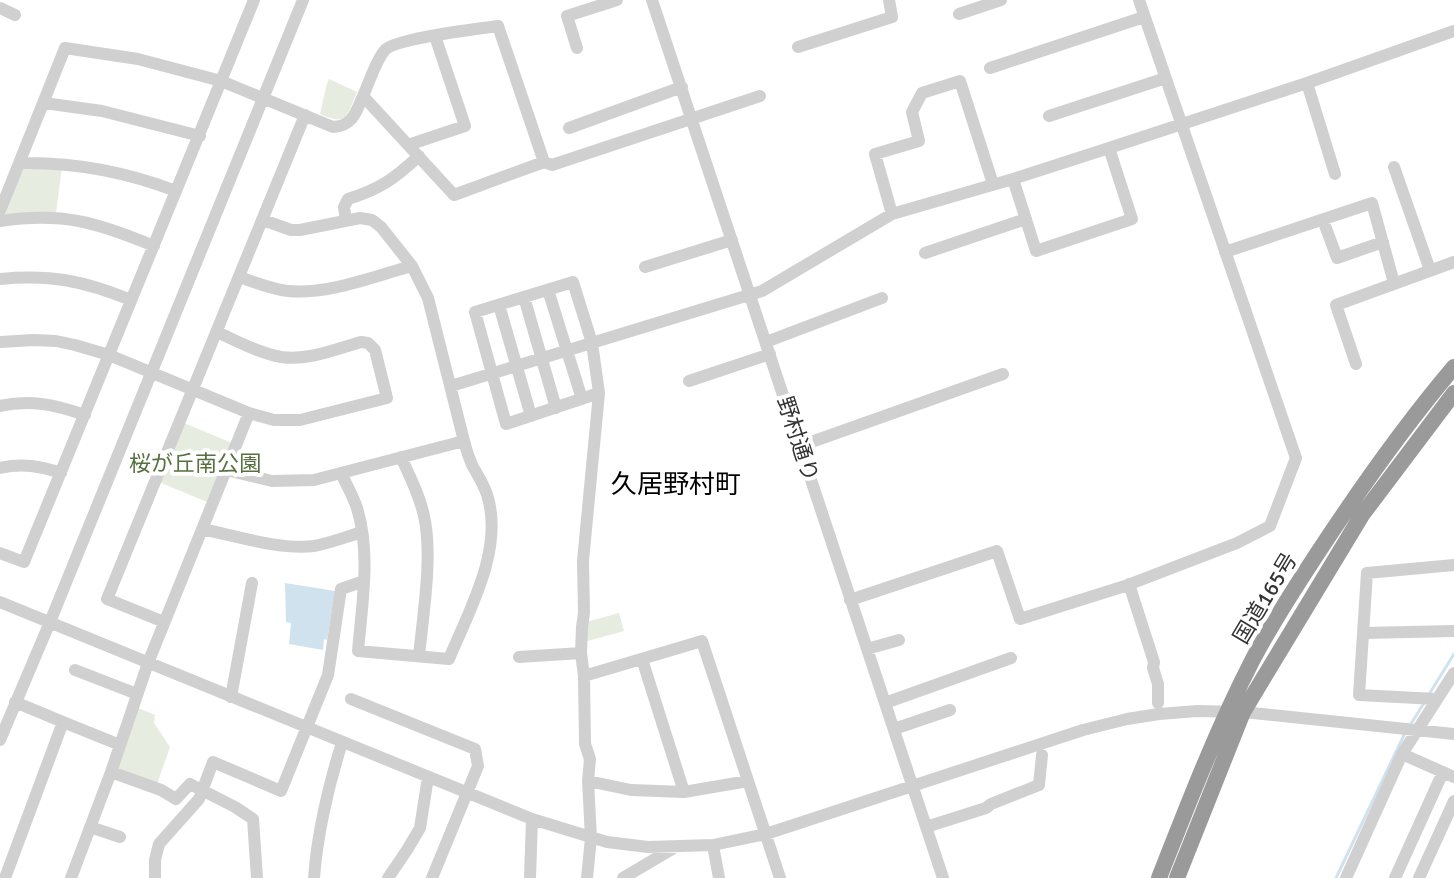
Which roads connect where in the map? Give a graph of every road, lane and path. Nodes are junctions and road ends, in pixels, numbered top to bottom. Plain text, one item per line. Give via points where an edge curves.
1 (254, 0) edge
2 (303, 0) edge
3 (617, 0) edge
4 (652, 0) edge
5 (889, 0) edge
6 (1001, 0) edge
7 (1139, 0) edge
8 (0, 8) edge
9 (959, 14) dead end
10 (15, 15) dead end
11 (1144, 17) junction
12 (1454, 31) edge
13 (435, 36) junction
14 (798, 47) dead end
15 (577, 48) dead end
16 (990, 68) dead end
17 (1166, 78) junction
18 (221, 81) junction
19 (1307, 83) junction
20 (682, 87) junction
21 (363, 96) junction
22 (760, 96) dead end
23 (264, 98) junction
24 (44, 103) junction
25 (305, 115) junction
26 (1049, 116) dead end
27 (692, 117) junction
28 (1181, 124) junction
29 (569, 128) dead end
30 (200, 136) junction
31 (408, 145) junction
32 (1109, 148) junction
33 (419, 156) junction
34 (544, 162) junction
35 (20, 163) junction
36 (1394, 167) dead end
37 (1335, 174) dead end
38 (1013, 179) junction
39 (993, 184) junction
40 (176, 191) junction
41 (0, 211) edge
42 (892, 214) junction
43 (1026, 219) junction
44 (263, 220) junction
45 (346, 220) junction
46 (1323, 220) junction
47 (0, 221) edge
48 (732, 240) junction
49 (1383, 242) junction
50 (154, 246) junction
51 (1225, 252) junction
52 (925, 253) dead end
53 (1454, 262) edge
54 (412, 266) junction
55 (645, 267) dead end
56 (1430, 270) junction
57 (240, 277) junction
58 (0, 279) edge
59 (1394, 283) junction
60 (548, 290) junction
61 (751, 294) junction
62 (524, 297) junction
63 (882, 298) dead end
64 (131, 300) junction
65 (499, 305) junction
66 (217, 332) junction
67 (598, 341) junction
68 (0, 342) edge
69 (768, 348) junction
70 (567, 350) junction
71 (109, 355) junction
72 (542, 358) junction
73 (1356, 364) dead end
74 (517, 365) junction
75 (1454, 367) edge
76 (151, 373) junction
77 (492, 373) junction
78 (1003, 374) dead end
79 (689, 381) dead end
80 (451, 386) junction
81 (192, 390) junction
82 (599, 393) junction
83 (1454, 393) edge
84 (582, 399) junction
85 (0, 406) edge
86 (556, 408) junction
87 (249, 413) junction
88 (85, 415) junction
89 (531, 416) junction
90 (464, 441) junction
91 (800, 446) junction
92 (401, 457) junction
93 (0, 468) edge
94 (226, 470) junction
95 (61, 473) junction
96 (341, 473) junction
97 (202, 529) junction
98 (362, 532) junction
99 (0, 553) edge
100 (1454, 565) edge
101 (364, 581) junction
102 (252, 583) dead end
103 (1129, 584) junction
104 (850, 600) junction
105 (0, 602) edge
106 (50, 622) junction
107 (164, 622) junction
108 (1454, 631) edge
109 (1363, 633) junction
110 (899, 640) dead end
111 (867, 649) junction
112 (581, 653) junction
113 (419, 656) junction
114 (519, 657) dead end
115 (1011, 658) dead end
116 (642, 659) junction
117 (148, 663) junction
118 (75, 670) dead end
119 (1454, 673) edge
120 (584, 676) junction
121 (137, 694) junction
122 (1438, 695) edge
123 (231, 697) junction
124 (351, 699) dead end
125 (15, 702) junction
126 (885, 703) junction
127 (1158, 703) dead end
128 (950, 710) dead end
129 (1235, 712) junction
130 (63, 722) junction
131 (306, 727) junction
132 (894, 729) junction
133 (1410, 729) junction
134 (1454, 734) edge
135 (0, 740) edge
136 (342, 743) junction
137 (120, 745) junction
138 (1402, 754) junction
139 (1042, 755) dead end
140 (111, 772) junction
141 (1448, 774) edge
142 (428, 777) junction
143 (588, 781) junction
144 (748, 781) junction
145 (912, 786) junction
146 (197, 787) junction
147 (684, 792) junction
148 (467, 793) junction
149 (1454, 801) edge
150 (532, 819) junction
151 (90, 827) junction
152 (926, 827) junction
153 (766, 834) junction
154 (120, 837) dead end
155 (591, 838) junction
156 (713, 845) junction
157 (675, 847) junction
158 (5, 878) edge
159 (71, 878) edge
160 (155, 878) edge
161 (257, 878) edge
162 (314, 878) edge
163 (388, 878) edge
164 (432, 878) edge
165 (530, 878) edge
166 (587, 878) edge
167 (623, 878) edge
168 (719, 878) edge
169 (780, 878) edge
170 (943, 878) edge
171 (1159, 878) edge
172 (1177, 878) edge
173 (1346, 878) edge
174 (1395, 878) edge
175 (1419, 878) edge

1 - 18 street
2 - 23 street
3 - 15 street via 567,16
4 - 20 street, 野村通り
5 - 14 street via 892,17
6 - 9 street
7 - 11 street
8 - 10 street
11 - 16 street
11 - 17 street
12 - 19 street
13 - 21 street via 385,50
13 - 31 street via 465,126
13 - 34 street via 498,26
17 - 26 street
17 - 28 street
18 - 23 street
18 - 24 street via 138,59 65,48
18 - 30 street
19 - 28 street
19 - 37 street
20 - 27 street, 野村通り
20 - 29 street
21 - 25 street via 343,126
21 - 31 street
22 - 27 street
23 - 25 street
23 - 76 street
24 - 30 street via 102,111
24 - 35 street
25 - 44 street
27 - 34 street via 552,165
27 - 48 street, 野村通り
28 - 32 street
28 - 51 street
30 - 40 street
31 - 33 street
32 - 38 street
32 - 43 street via 1132,219 1036,251
33 - 34 street via 454,195
33 - 45 street via 373,192 348,199
35 - 40 street via 104,169
35 - 41 street
36 - 56 street
38 - 39 street
38 - 43 street
39 - 42 street
39 - 42 street via 960,81 922,93 912,112 919,141 875,154
40 - 50 street
42 - 61 street
43 - 52 street
44 - 45 street via 300,230
44 - 57 street
45 - 54 street via 377,223
46 - 49 street via 1337,258
46 - 49 street via 1372,203
46 - 51 street
47 - 50 street via 79,221
48 - 55 street
48 - 61 street, 野村通り
49 - 59 street
50 - 64 street
51 - 103 street via 1296,458 1270,526
53 - 56 street
54 - 57 street via 324,290 293,291
54 - 80 street via 428,298
56 - 59 street
57 - 66 street
58 - 64 street via 66,279
59 - 73 street via 1336,305
60 - 62 street
60 - 67 street via 573,282
60 - 70 street
61 - 67 street
61 - 69 street, 野村通り
62 - 65 street
62 - 72 street
63 - 69 street
64 - 71 street
65 - 74 street
65 - 77 street via 475,312
66 - 81 street
66 - 87 street via 280,356 361,342 375,350 387,398 291,421
67 - 70 street
67 - 82 street
68 - 71 street via 56,341
69 - 79 street
69 - 91 street, 野村通り
70 - 72 street
70 - 84 street
71 - 76 street
71 - 88 street
72 - 74 street
72 - 86 street
74 - 77 street
74 - 89 street
75 - 129 highway, 国道165号 via 1363,484 1278,615 1253,659
76 - 81 street
76 - 106 street
77 - 80 street
77 - 89 street via 506,424
78 - 91 street
80 - 90 street
81 - 87 street
81 - 107 street via 107,599
82 - 84 street
82 - 112 street via 583,561
83 - 129 highway, 国道165号 via 1362,515
84 - 86 street
85 - 88 street via 42,403
86 - 89 street
87 - 94 street
88 - 95 street
90 - 92 street
90 - 113 street via 490,505 490,547 449,659
91 - 104 street, 野村通り
92 - 96 street
92 - 113 street via 419,496 428,544
93 - 95 street via 33,465
94 - 96 street via 272,481
94 - 97 street
95 - 99 street via 24,562
96 - 98 street
97 - 98 street via 301,546
97 - 107 street
98 - 101 street
100 - 109 street via 1367,573
101 - 113 street via 358,651
101 - 131 street via 341,589 328,675
102 - 123 street
103 - 104 street via 1020,619 997,551
103 - 127 street via 1154,662
104 - 111 street, 野村通り
105 - 106 street
106 - 117 street
106 - 125 street
107 - 117 street
108 - 109 street
109 - 122 street via 1359,695
110 - 111 street
111 - 126 street, 野村通り
112 - 114 street
112 - 120 street
115 - 126 street
116 - 120 street
116 - 144 street via 702,641
116 - 147 street
117 - 121 street
117 - 123 street
118 - 121 street
119 - 122 street
120 - 143 street
121 - 137 street
122 - 133 street
123 - 131 street
124 - 148 street via 475,749 478,766
125 - 130 street
125 - 135 street
126 - 132 street, 野村通り
128 - 132 street
129 - 133 street
129 - 145 street via 1159,714 1115,722
129 - 171 highway, 国道165号
129 - 172 highway, 国道165号
130 - 137 street
130 - 158 street
131 - 136 street
131 - 146 street via 281,791 213,762
132 - 145 street, 野村通り
133 - 134 street
133 - 138 street
136 - 142 street
136 - 162 street
137 - 140 street
138 - 141 street
138 - 173 street
139 - 152 street via 1039,785
140 - 146 street via 176,799 190,784
140 - 151 street
141 - 174 street
142 - 148 street
142 - 163 street via 420,828
143 - 147 street via 631,790
143 - 155 street
144 - 147 street
144 - 153 street
145 - 152 street, 野村通り
145 - 153 street
146 - 160 street via 195,805 159,844
146 - 161 street via 253,819
148 - 150 street
148 - 164 street
149 - 175 street
150 - 155 street
150 - 165 street
151 - 154 street
151 - 159 street
152 - 170 street, 野村通り
153 - 156 street
153 - 169 street
155 - 157 street
155 - 166 street
156 - 157 street
156 - 168 street
157 - 167 street

